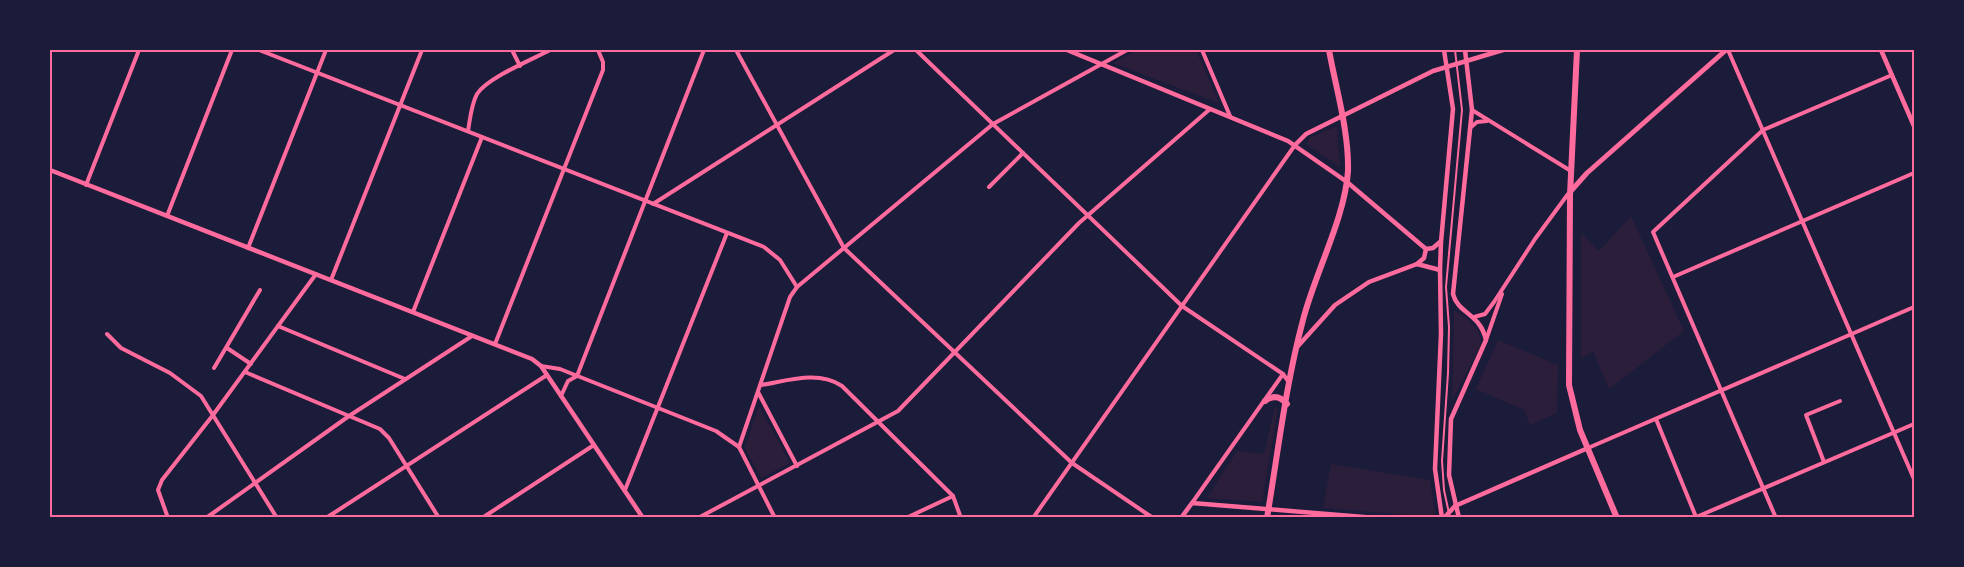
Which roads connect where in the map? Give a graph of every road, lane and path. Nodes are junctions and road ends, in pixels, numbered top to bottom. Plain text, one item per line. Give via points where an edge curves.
1 (139, 50) edge
2 (232, 50) edge
3 (259, 50) edge
4 (326, 50) edge
5 (422, 50) edge
6 (512, 50) edge
7 (550, 50) edge
8 (598, 50) edge
9 (704, 50) edge
10 (737, 50) edge
11 (894, 50) edge
12 (916, 50) edge
13 (1066, 50) edge
14 (1126, 50) edge
15 (1202, 50) edge
16 (1329, 50) edge
17 (1444, 50) edge
18 (1455, 50) edge
19 (1465, 50) edge
20 (1503, 50) edge
21 (1577, 50) edge
22 (1727, 50) edge
23 (1881, 50) edge
24 (1467, 60) junction
25 (1457, 63) junction
26 (1102, 64) junction
27 (520, 66) junction
28 (1448, 66) junction
29 (317, 72) junction
30 (1893, 75) junction
31 (400, 105) junction
32 (1211, 108) junction
33 (1472, 110) junction
34 (1230, 116) junction
35 (1342, 118) junction
36 (1488, 121) junction
37 (993, 124) junction
38 (777, 125) junction
39 (1914, 126) edge
40 (1470, 128) junction
41 (1763, 130) junction
42 (468, 132) junction
43 (482, 137) junction
44 (1295, 145) junction
45 (1023, 153) junction
46 (564, 169) junction
47 (50, 170) edge
48 (1572, 171) junction
49 (1914, 173) edge
50 (1347, 182) junction
51 (86, 184) junction
52 (989, 187) dead end
53 (1570, 191) junction
54 (645, 201) junction
55 (653, 204) junction
56 (1087, 215) junction
57 (167, 216) junction
58 (1803, 221) junction
59 (727, 233) junction
60 (1441, 242) junction
61 (248, 248) junction
62 (844, 248) junction
63 (1426, 249) junction
64 (1417, 264) junction
65 (1440, 270) junction
66 (316, 274) junction
67 (1672, 277) junction
68 (331, 280) junction
69 (797, 287) junction
70 (1504, 287) junction
71 (260, 290) dead end
72 (1182, 306) junction
73 (1914, 307) edge
74 (413, 312) junction
75 (1474, 317) junction
76 (278, 326) junction
77 (106, 334) dead end
78 (1852, 334) junction
79 (472, 336) junction
80 (1486, 340) junction
81 (495, 344) junction
82 (227, 348) junction
83 (1296, 348) junction
84 (955, 354) junction
85 (251, 364) junction
86 (541, 366) junction
87 (214, 368) dead end
88 (245, 372) junction
89 (1283, 374) junction
90 (547, 375) junction
91 (577, 376) junction
92 (406, 379) junction
93 (760, 385) junction
94 (1290, 385) junction
95 (758, 391) junction
96 (1721, 391) junction
97 (561, 396) junction
98 (1265, 401) junction
99 (1840, 401) dead end
100 (1287, 404) junction
101 (658, 408) junction
102 (213, 416) junction
103 (349, 416) junction
104 (1656, 419) junction
105 (879, 423) junction
106 (1914, 424) edge
107 (1894, 432) junction
108 (594, 445) junction
109 (739, 447) junction
110 (1588, 448) junction
111 (1824, 462) junction
112 (1072, 463) junction
113 (406, 465) junction
114 (797, 466) junction
115 (1914, 479) edge
116 (256, 483) junction
117 (759, 486) junction
118 (1763, 488) junction
119 (625, 490) junction
120 (953, 496) junction
121 (1192, 503) junction
122 (1455, 506) junction
123 (1269, 509) junction
124 (1450, 515) edge
125 (1695, 517) edge
126 (168, 518) edge
127 (206, 518) edge
128 (277, 518) edge
129 (326, 518) edge
130 (440, 518) edge
131 (482, 518) edge
132 (643, 518) edge
133 (698, 518) edge
134 (775, 518) edge
135 (906, 518) edge
136 (961, 518) edge
137 (1033, 518) edge
138 (1153, 518) edge
139 (1181, 518) edge
140 (1267, 518) edge
141 (1376, 518) edge
142 (1443, 518) edge
143 (1459, 518) edge
144 (1617, 518) edge
145 (1776, 518) edge

1 - 51 street
2 - 57 street
3 - 29 street
4 - 29 street
5 - 31 street
6 - 27 street
7 - 27 street
8 - 46 street via 603,70
9 - 54 street
10 - 38 street
11 - 38 street
12 - 37 street
13 - 26 street
14 - 26 street
15 - 34 street
16 - 35 main road
17 - 28 street
18 - 25 lane
19 - 24 street
20 - 24 street
21 - 48 main road
22 - 41 street
22 - 53 main road
23 - 30 street
24 - 25 street
24 - 33 street
25 - 28 street
25 - 124 lane via 1462,110 1446,287 1448,374 1442,461
26 - 32 street
26 - 37 street
27 - 42 street via 481,89
28 - 35 street
28 - 60 street via 1453,109
29 - 31 street
29 - 61 street
30 - 39 street
30 - 41 street
31 - 42 street
31 - 68 street
32 - 34 street
32 - 56 street
33 - 36 street
33 - 40 street
34 - 44 street
35 - 44 street via 1302,137
35 - 50 main road
36 - 40 street via 1477,122
36 - 48 street
37 - 45 street
37 - 62 street
38 - 55 street
38 - 62 street
40 - 75 street via 1453,294 1457,304
41 - 58 street
41 - 67 street via 1653,232
42 - 43 street
43 - 46 street
43 - 74 street
44 - 50 street
44 - 72 street
45 - 52 street
45 - 56 street
46 - 54 street
46 - 81 street
47 - 51 street
48 - 53 main road
49 - 58 street
50 - 63 street
50 - 83 main road
51 - 57 street
53 - 70 street
53 - 110 main road via 1569,385
54 - 55 street
54 - 91 street
55 - 59 street
56 - 72 street
56 - 84 street
57 - 61 street
58 - 67 street
58 - 78 street
59 - 69 street via 776,255
59 - 101 street
60 - 63 street
60 - 65 street
61 - 66 street
62 - 69 street
62 - 84 street
63 - 64 street
64 - 65 street
64 - 83 street via 1369,282 1346,296
65 - 142 street via 1435,469
66 - 68 street
66 - 76 street
67 - 96 street
68 - 74 street
69 - 93 street via 790,297
70 - 75 street via 1485,314
70 - 80 street
71 - 82 street
72 - 89 street
72 - 112 street
73 - 78 street
74 - 79 street
75 - 80 street
76 - 85 street
76 - 92 street
77 - 102 street via 121,348 193,389
78 - 96 street
78 - 107 street
79 - 81 street
79 - 92 street
80 - 122 street via 1451,419 1449,475
81 - 86 street
82 - 85 street
82 - 87 street
83 - 94 main road
84 - 105 street via 904,406
84 - 112 street
85 - 88 street
86 - 90 street
86 - 91 street
88 - 102 street
88 - 103 street
89 - 94 street
89 - 98 street
90 - 97 street
90 - 113 street
91 - 97 street via 568,381
91 - 101 street
92 - 103 street
93 - 95 street
93 - 105 street via 809,377 827,379 842,386
94 - 100 main road
95 - 109 street
95 - 114 street
96 - 104 street
96 - 118 street
97 - 108 street
98 - 100 main road via 1279,397
98 - 121 street
99 - 111 street via 1806,415
100 - 123 main road
101 - 109 street via 716,432
101 - 119 street
102 - 116 street
102 - 126 street via 158,487
103 - 113 street via 380,429
103 - 116 street
104 - 110 street
104 - 125 street
105 - 114 street
105 - 120 street
106 - 107 street
107 - 111 street
107 - 115 street
108 - 119 street
108 - 131 street
109 - 117 street
110 - 122 street
110 - 144 main road
111 - 118 street
112 - 137 street
112 - 138 street
113 - 129 street
113 - 130 street
114 - 117 street
116 - 127 street
116 - 128 street
117 - 133 street
117 - 134 street
118 - 125 street
118 - 145 street
119 - 132 street
120 - 135 street
120 - 136 street
121 - 123 street
121 - 139 street
122 - 124 street
122 - 143 street
123 - 140 main road
123 - 141 street
124 - 142 street

